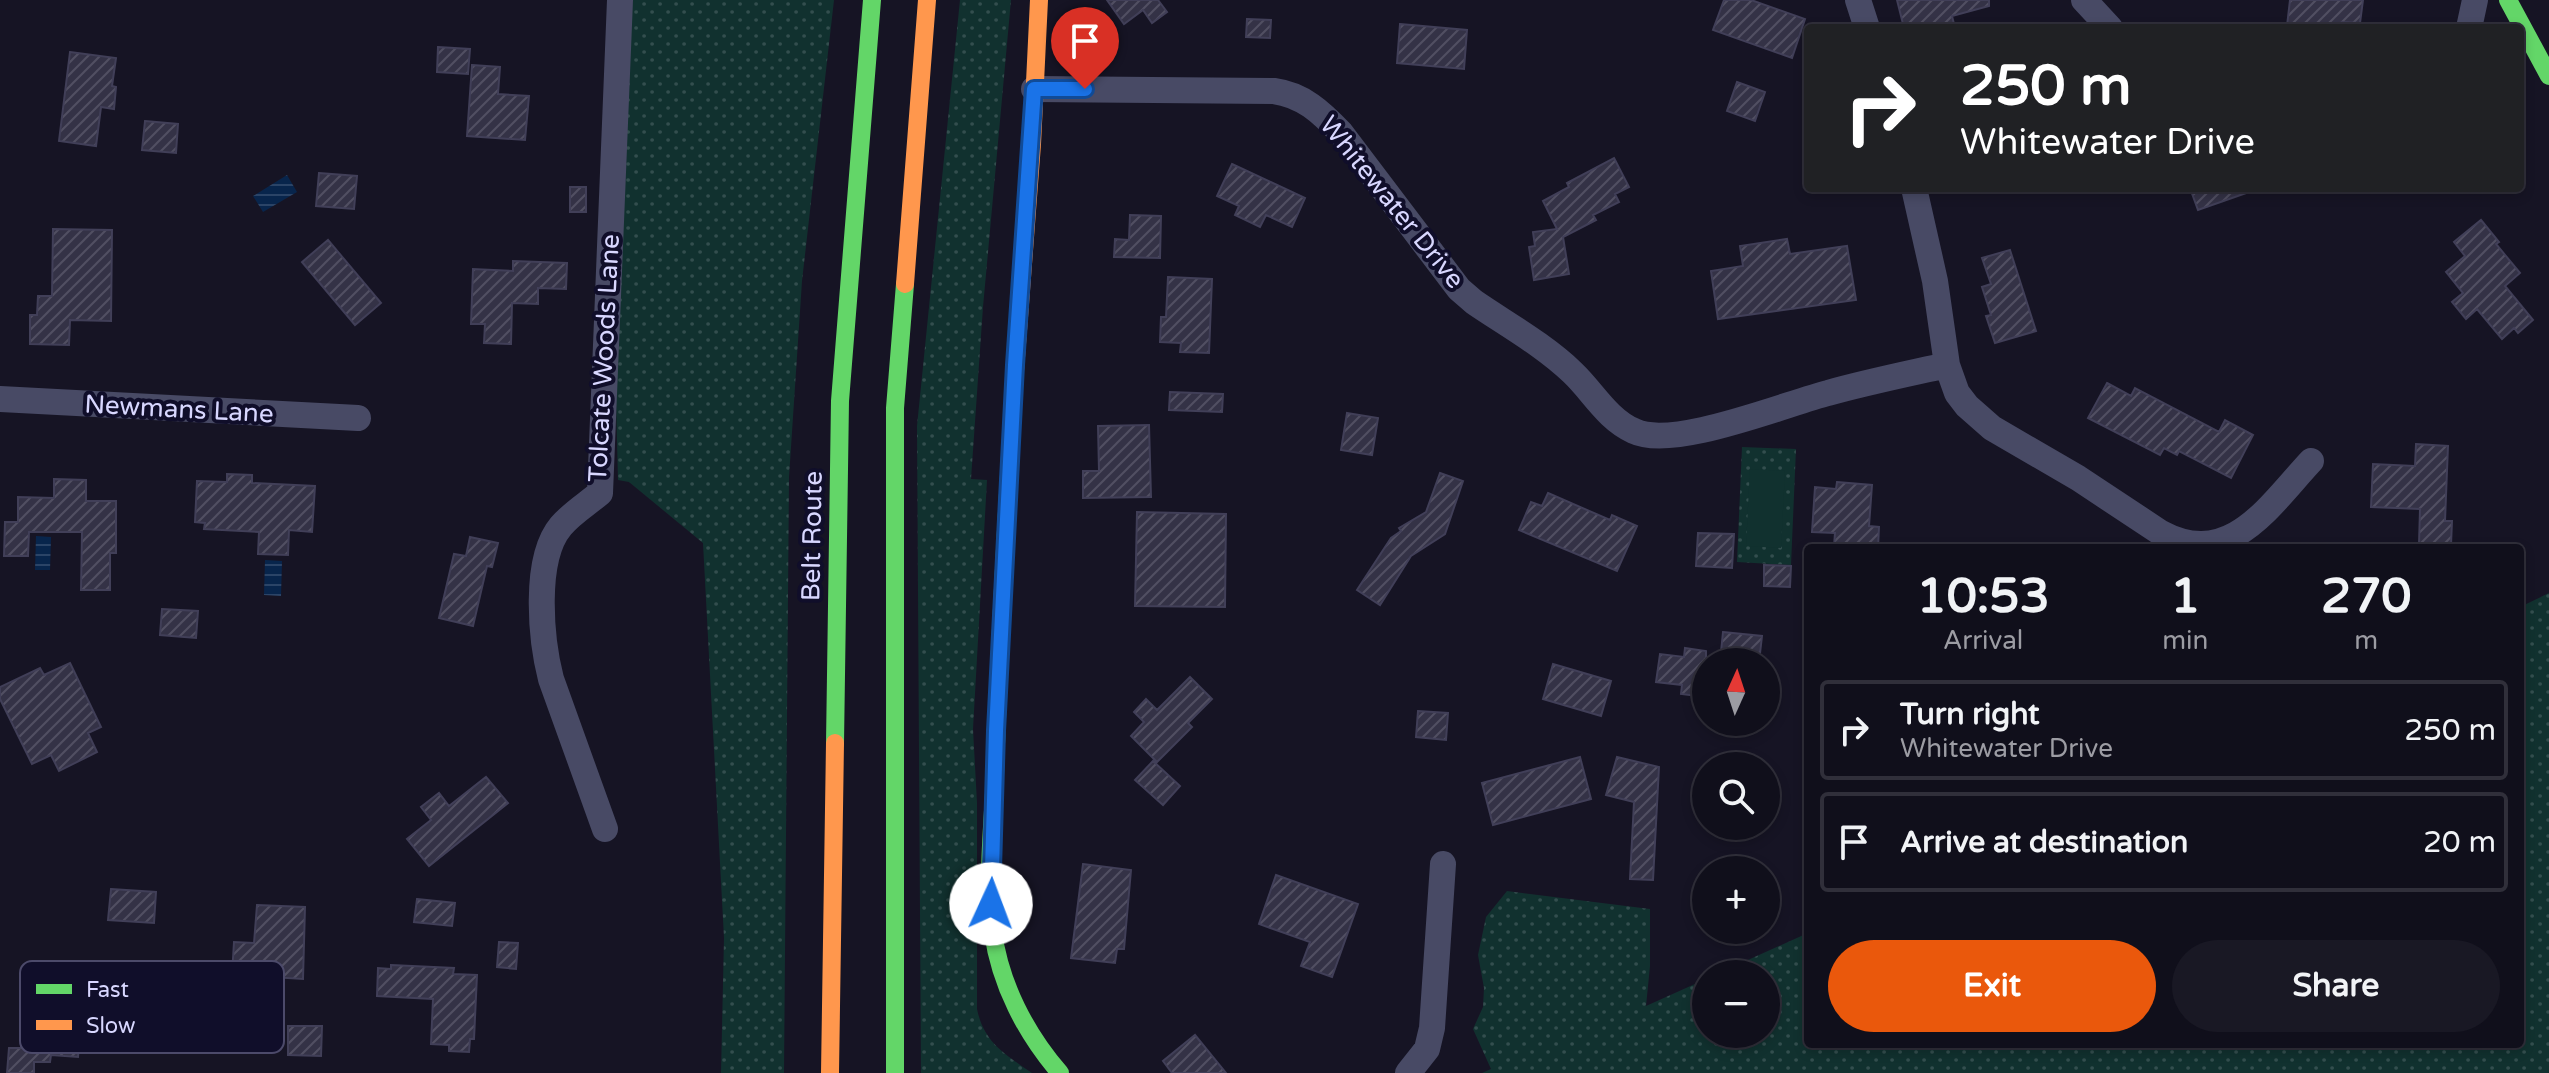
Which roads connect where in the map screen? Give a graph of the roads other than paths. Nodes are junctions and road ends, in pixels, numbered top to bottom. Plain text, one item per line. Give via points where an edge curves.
1 (620, 0) edge
2 (872, 0) edge
3 (927, 0) edge
4 (1039, 0) edge
5 (1858, 0) edge
6 (2084, 0) edge
7 (2475, 0) edge
8 (2508, 0) edge
9 (1866, 24) edge
10 (2106, 24) edge
11 (2470, 24) edge
12 (2521, 24) edge
13 (2524, 30) edge
14 (2549, 76) edge
15 (1034, 89) junction
16 (1915, 192) edge
17 (1947, 365) junction
18 (0, 399) edge
19 (358, 418) dead end
20 (2311, 461) dead end
21 (2197, 544) edge
22 (2212, 544) edge
23 (605, 829) dead end
24 (1443, 864) dead end
25 (830, 1073) edge
26 (895, 1073) edge
27 (1060, 1073) edge
28 (1408, 1073) edge

1 - 23 street, Tolcate Woods Lane via 600,493 552,539 543,608 551,679
2 - 25 main road, Belt Route via 840,401
3 - 26 main road via 895,408
4 - 15 main road
5 - 9 street
6 - 10 street
7 - 11 street
8 - 12 main road
13 - 14 main road
15 - 17 street, Whitewater Drive via 1274,91 1305,101 1341,133 1459,289 1574,374 1614,418 1639,434 1698,431 1829,392
15 - 27 main road via 1015,365 991,904 1007,986 1029,1033
16 - 17 street
17 - 21 street via 1957,393 1992,428 2161,533
18 - 19 street, Newmans Lane
20 - 22 street via 2240,533
24 - 28 street via 1432,1028 1427,1049

